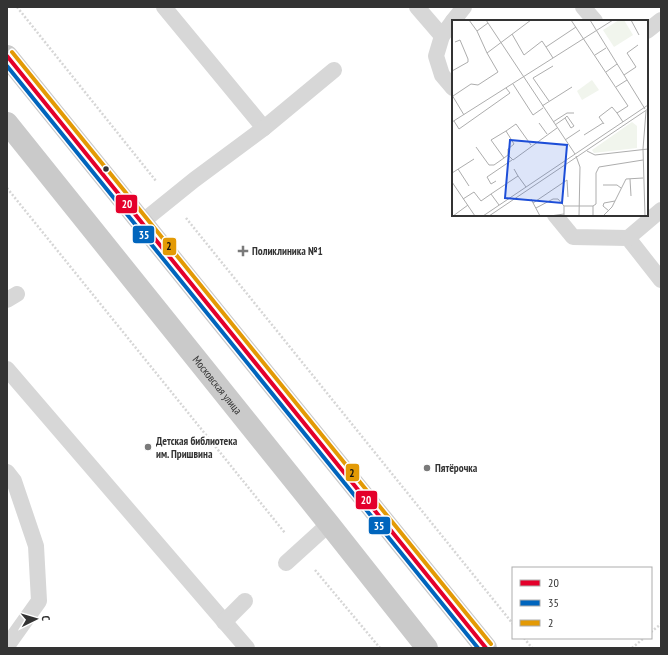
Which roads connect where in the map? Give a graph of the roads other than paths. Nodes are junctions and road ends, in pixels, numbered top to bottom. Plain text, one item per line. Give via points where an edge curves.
1 (164, 7) edge
2 (417, 7) edge
3 (464, 7) edge
4 (582, 7) edge
5 (454, 20) edge
6 (594, 20) edge
7 (661, 20) edge
8 (452, 22) edge
9 (648, 29) edge
10 (442, 36) junction
11 (7, 56) edge
12 (334, 70) dead end
13 (452, 87) edge
14 (7, 123) edge
15 (264, 128) junction
16 (661, 210) edge
17 (556, 216) edge
18 (142, 222) junction
19 (628, 238) junction
20 (661, 280) edge
21 (7, 369) edge
22 (7, 472) edge
23 (329, 524) junction
24 (286, 563) dead end
25 (245, 602) dead end
26 (224, 622) junction
27 (7, 646) edge
28 (247, 648) edge
29 (426, 648) edge
30 (486, 648) edge

1 - 15 lane
2 - 10 lane
3 - 5 lane
4 - 6 lane
7 - 9 lane
8 - 10 lane
10 - 13 lane via 436,56 442,75
11 - 18 main road
12 - 15 lane
14 - 23 main road, Московская улица
15 - 18 lane
16 - 19 lane
17 - 19 lane via 573,237
18 - 30 main road
19 - 20 lane
21 - 26 lane
22 - 27 lane via 14,481 36,546 39,600
23 - 24 lane
23 - 29 main road, Московская улица
25 - 26 lane
26 - 28 lane

